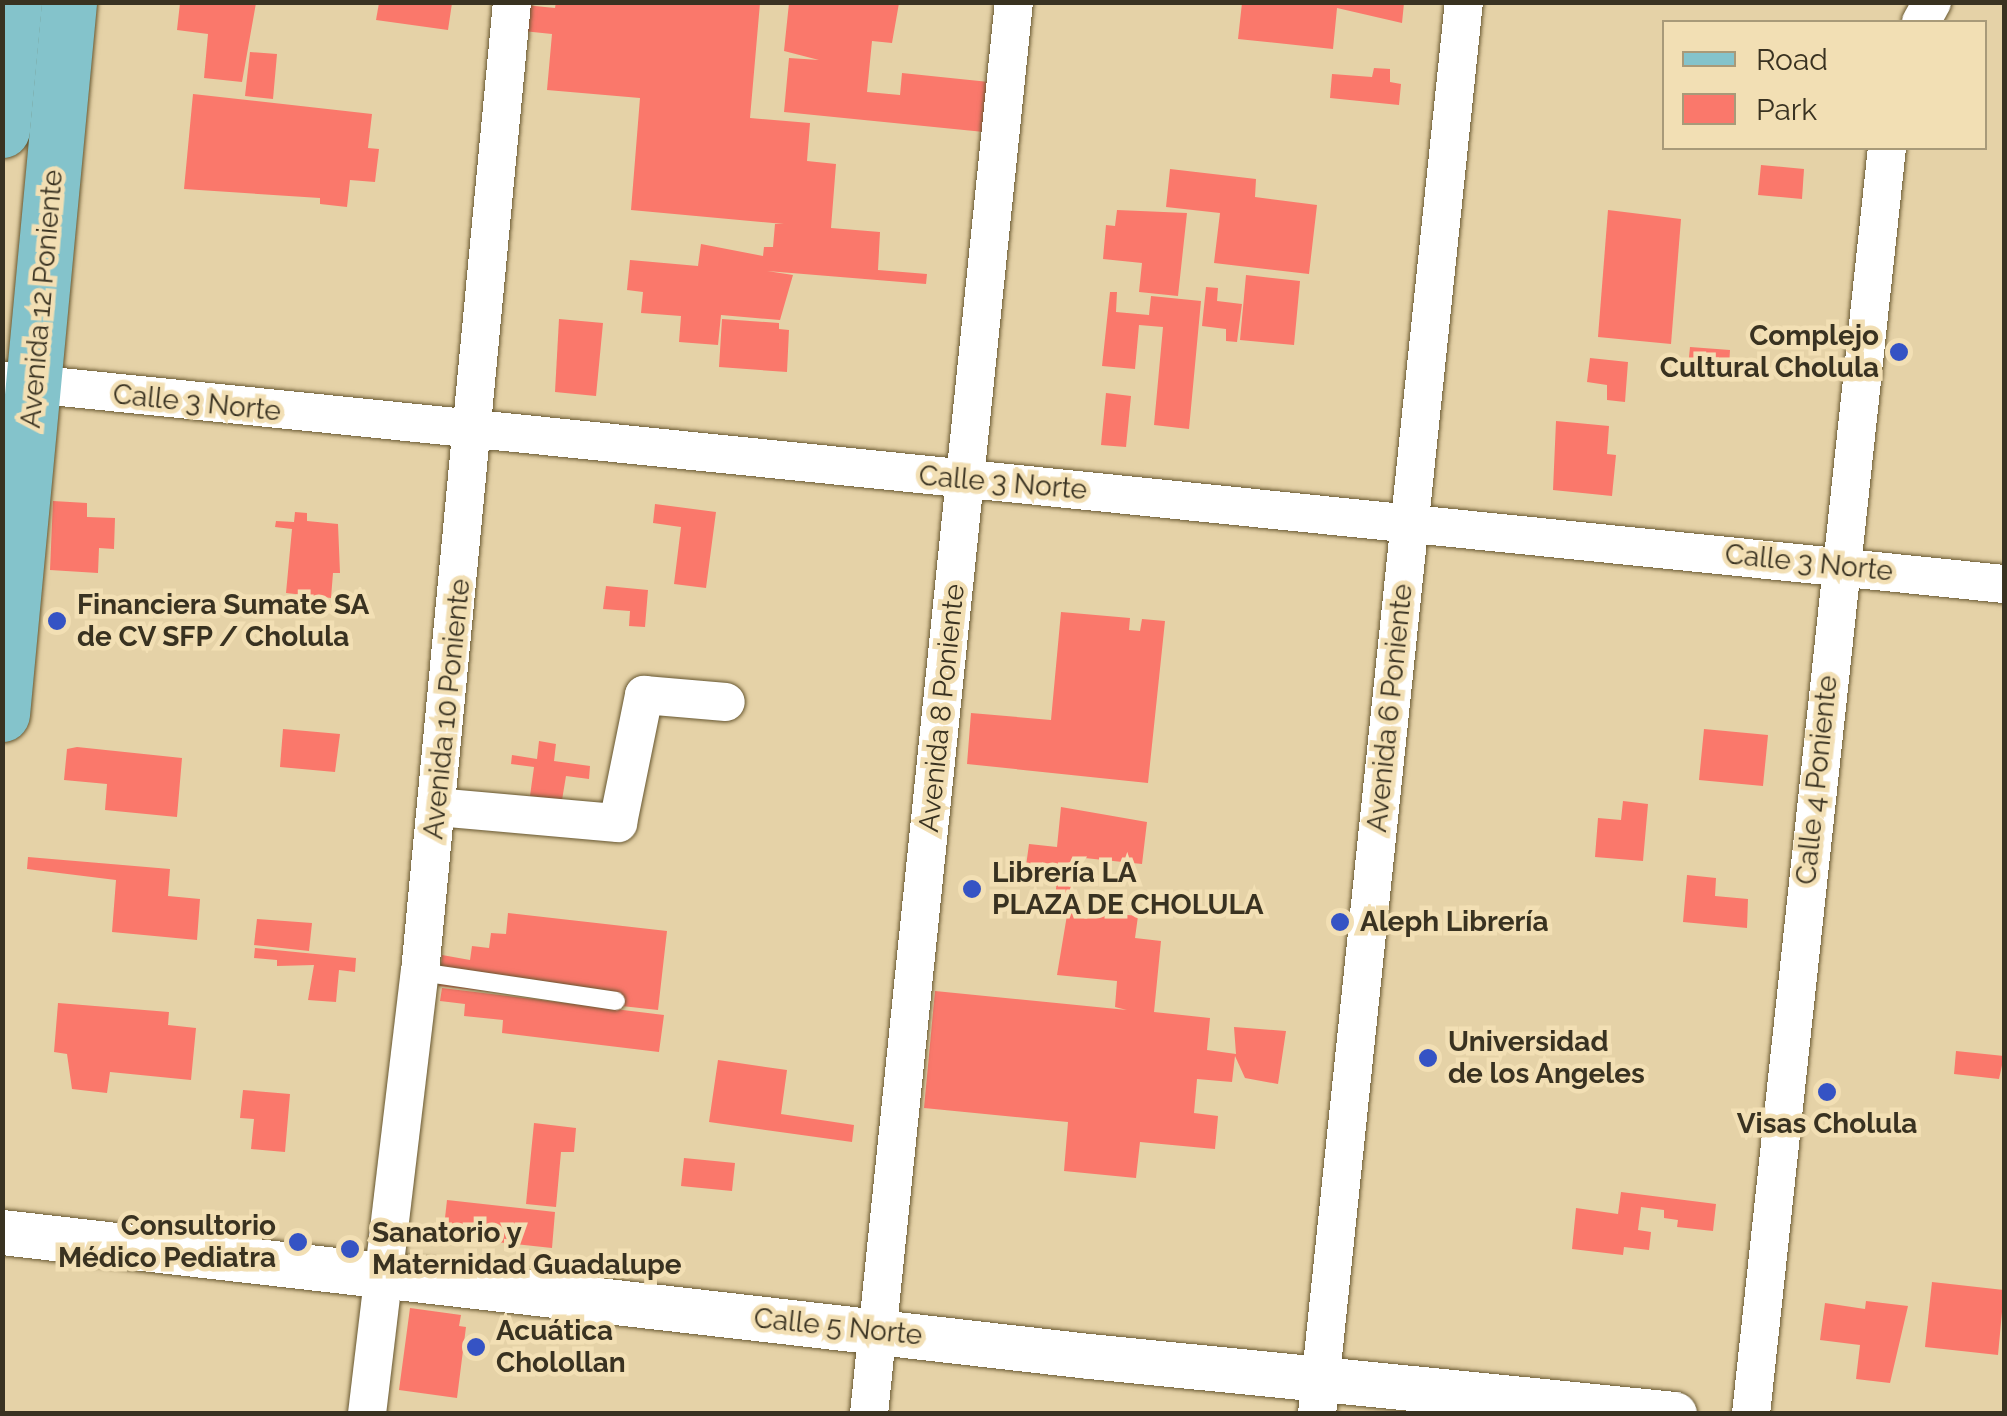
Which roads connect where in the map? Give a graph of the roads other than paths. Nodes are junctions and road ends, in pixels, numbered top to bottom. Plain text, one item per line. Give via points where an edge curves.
1 (14, 2) edge
2 (69, 2) edge
3 (512, 2) edge
4 (1014, 2) edge
5 (1464, 2) edge
6 (3, 118) edge
7 (2, 130) edge
8 (1887, 150) edge
9 (18, 384) edge
10 (474, 432) junction
11 (966, 480) junction
12 (1410, 521) junction
13 (1840, 567) junction
14 (2004, 584) edge
15 (726, 702) dead end
16 (2, 714) edge
17 (436, 807) junction
18 (420, 972) junction
19 (616, 1000) dead end
20 (2, 1232) edge
21 (380, 1276) junction
22 (877, 1331) junction
23 (1319, 1396) edge
24 (366, 1414) edge
25 (869, 1414) edge
26 (1674, 1414) edge
27 (1750, 1414) edge

1 - 6 main road
2 - 9 main road, Avenida 12 Poniente
3 - 10 street, Avenida 10 Poniente
4 - 11 street, Avenida 8 Poniente
5 - 12 street, Avenida 6 Poniente
6 - 7 main road
8 - 13 street, Calle 4 Poniente
9 - 10 street, Calle 3 Norte
9 - 16 main road, Avenida 12 Poniente
10 - 11 street, Calle 3 Norte
10 - 17 street, Avenida 10 Poniente
11 - 12 street, Calle 3 Norte
11 - 22 street, Avenida 8 Poniente
12 - 13 street, Calle 3 Norte
12 - 23 street, Avenida 6 Poniente
13 - 14 street, Calle 3 Norte
13 - 27 street, Calle 4 Poniente
15 - 17 street via 644,695 618,823
17 - 18 street, Avenida 10 Poniente
18 - 19 lane
18 - 21 street, Avenida 10 Poniente
20 - 21 street, Calle 5 Norte
21 - 22 street, Calle 5 Norte
21 - 24 street, Avenida 10 Poniente
22 - 23 street, Calle 5 Norte
22 - 25 street, Avenida 8 Poniente
23 - 26 street, Calle 5 Norte

